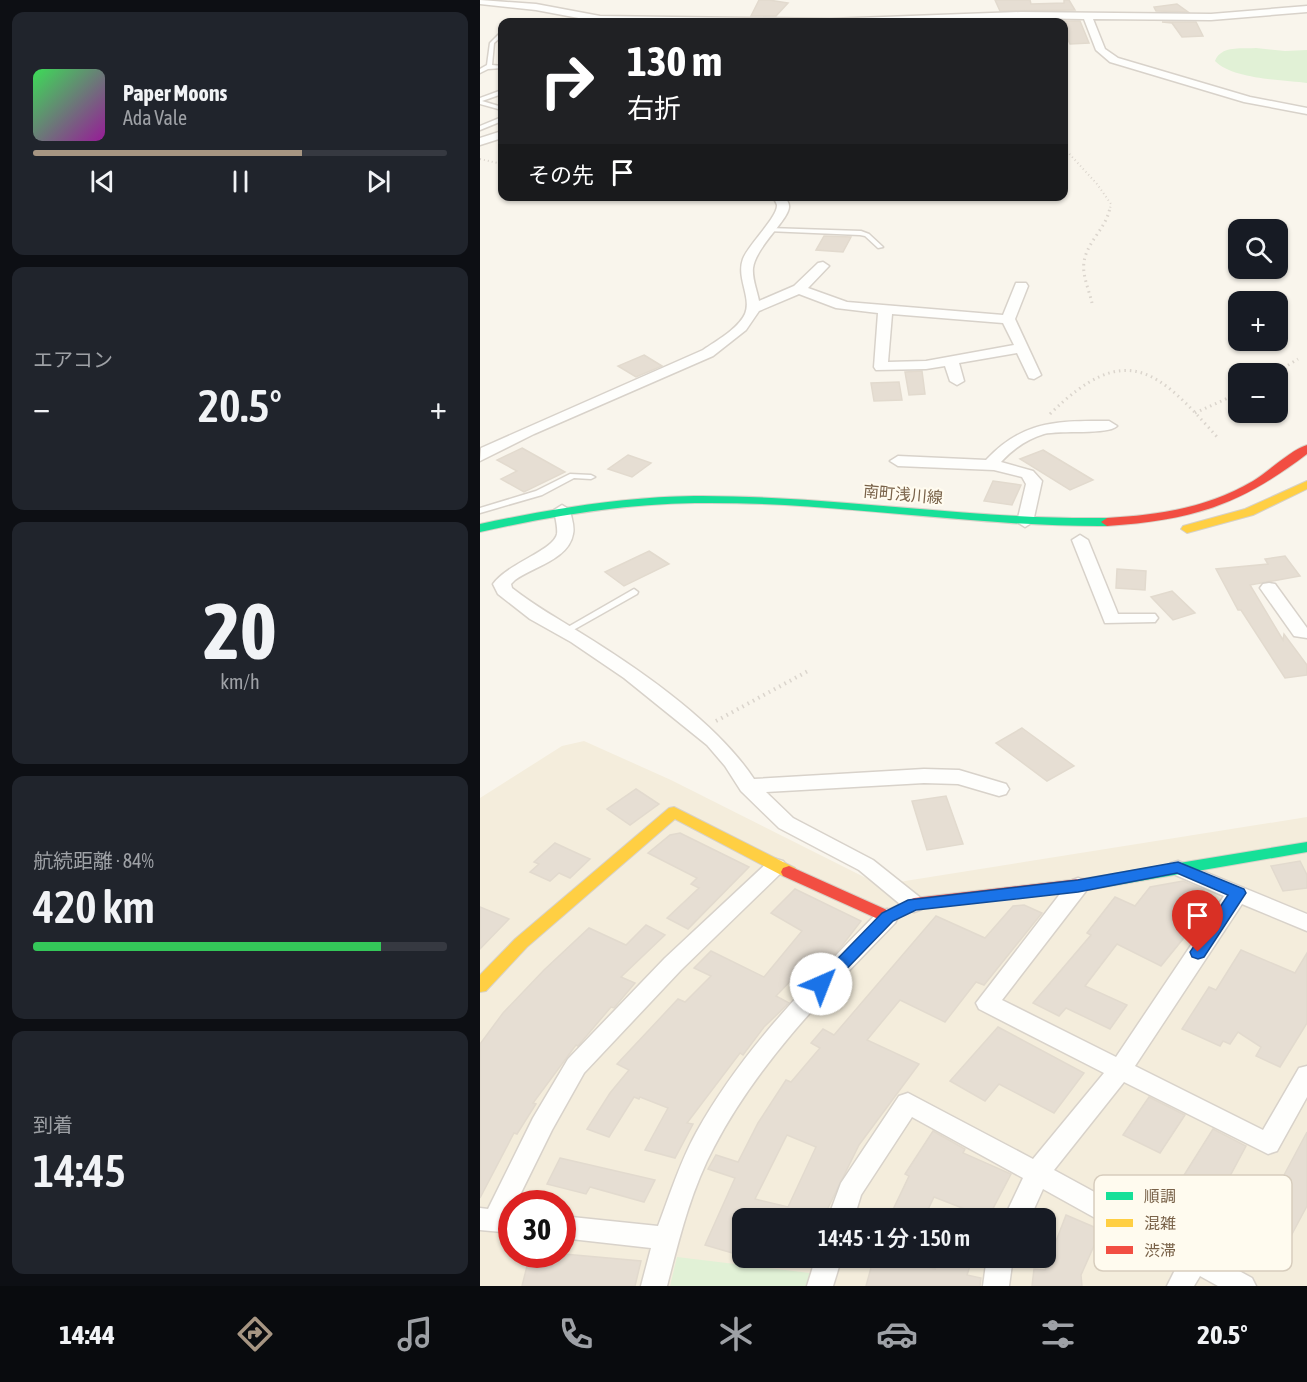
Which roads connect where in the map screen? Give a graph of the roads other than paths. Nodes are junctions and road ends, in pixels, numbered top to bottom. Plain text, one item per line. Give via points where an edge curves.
1 (480, 1) edge
2 (1307, 9) edge
3 (1081, 12) junction
4 (589, 18) edge
5 (930, 18) edge
6 (498, 36) edge
7 (492, 45) junction
8 (498, 45) edge
9 (487, 67) junction
10 (498, 67) edge
11 (480, 71) edge
12 (498, 94) edge
13 (480, 101) edge
14 (498, 108) edge
15 (1307, 111) edge
16 (498, 121) edge
17 (480, 128) edge
18 (498, 135) edge
19 (480, 142) edge
20 (781, 201) edge
21 (769, 230) junction
22 (879, 247) dead end
23 (823, 266) dead end
24 (1021, 286) dead end
25 (799, 289) junction
26 (753, 309) junction
27 (885, 310) junction
28 (1008, 319) junction
29 (1022, 348) junction
30 (951, 361) junction
31 (1035, 375) dead end
32 (957, 381) dead end
33 (1109, 426) dead end
34 (1307, 448) edge
35 (480, 456) edge
36 (898, 461) dead end
37 (990, 465) junction
38 (1284, 466) junction
39 (1307, 475) edge
40 (591, 477) dead end
41 (1307, 485) edge
42 (480, 512) edge
43 (563, 517) junction
44 (622, 517) dead end
45 (1025, 522) junction
46 (480, 528) edge
47 (1176, 531) dead end
48 (524, 533) dead end
49 (1078, 540) dead end
50 (1269, 588) dead end
51 (634, 592) dead end
52 (1149, 618) dead end
53 (565, 631) junction
54 (1307, 633) edge
55 (748, 786) junction
56 (999, 789) dead end
57 (1307, 847) edge
58 (776, 866) junction
59 (1178, 868) junction
60 (1078, 886) junction
61 (1238, 893) junction
62 (914, 904) junction
63 (887, 917) junction
64 (1307, 923) edge
65 (480, 986) edge
66 (1119, 1071) junction
67 (1307, 1075) edge
68 (1038, 1172) junction
69 (1094, 1204) edge
70 (845, 1208) edge
71 (1022, 1208) edge
72 (496, 1220) edge
73 (576, 1228) edge
74 (666, 1238) junction
75 (826, 1268) edge
76 (998, 1268) edge
77 (1188, 1271) edge
78 (1214, 1271) edge
79 (654, 1286) edge
80 (820, 1286) edge
81 (996, 1286) edge
82 (1180, 1286) edge
83 (1244, 1286) edge

1 - 4 street
2 - 3 street via 1211,17
3 - 5 street
3 - 15 street via 1101,50 1114,60 1248,100
6 - 7 lane
7 - 8 lane
7 - 9 lane
9 - 10 lane
9 - 11 lane
12 - 13 lane
13 - 14 lane
16 - 17 lane
18 - 19 street
20 - 21 street via 781,213
21 - 22 lane via 861,233
21 - 26 street via 754,247 747,269
23 - 25 street
24 - 28 street
25 - 26 street
25 - 27 street via 836,304
26 - 35 street via 747,321 708,353
27 - 28 street
27 - 30 street via 881,367
28 - 29 street
29 - 30 street
29 - 31 street
30 - 32 street
33 - 37 street via 1043,428 1016,439
34 - 38 street, 南町浅川線
36 - 37 street
37 - 45 street via 1031,475 1034,492
38 - 39 street
38 - 45 street, 南町浅川線 via 1235,497 1202,510 1113,523
40 - 42 lane via 573,476 539,493
41 - 47 street via 1248,514
43 - 44 street, 南町浅川線
43 - 45 street, 南町浅川線 via 640,501 745,500
43 - 46 street, 南町浅川線
43 - 48 street, 南町浅川線
43 - 53 street via 565,534 560,545 510,573 502,584 504,590 536,615
49 - 52 street via 1111,619
50 - 54 street via 1300,632
51 - 53 lane
53 - 55 street via 631,674 714,741
55 - 56 street via 958,777
55 - 62 street via 786,823 866,865
57 - 59 street
58 - 63 street
58 - 65 street via 674,812 521,943
58 - 72 street via 673,964 576,1066
59 - 60 street
59 - 61 street
60 - 62 street
60 - 66 street via 987,1003
61 - 64 street
61 - 66 street
62 - 63 street
63 - 74 street via 804,1001 758,1056 704,1141
66 - 67 street via 1268,1144
66 - 68 street
68 - 69 street
68 - 70 street via 908,1103 850,1191
68 - 71 street
73 - 74 street
74 - 79 street
75 - 80 street
76 - 81 street
77 - 82 street
78 - 83 street

